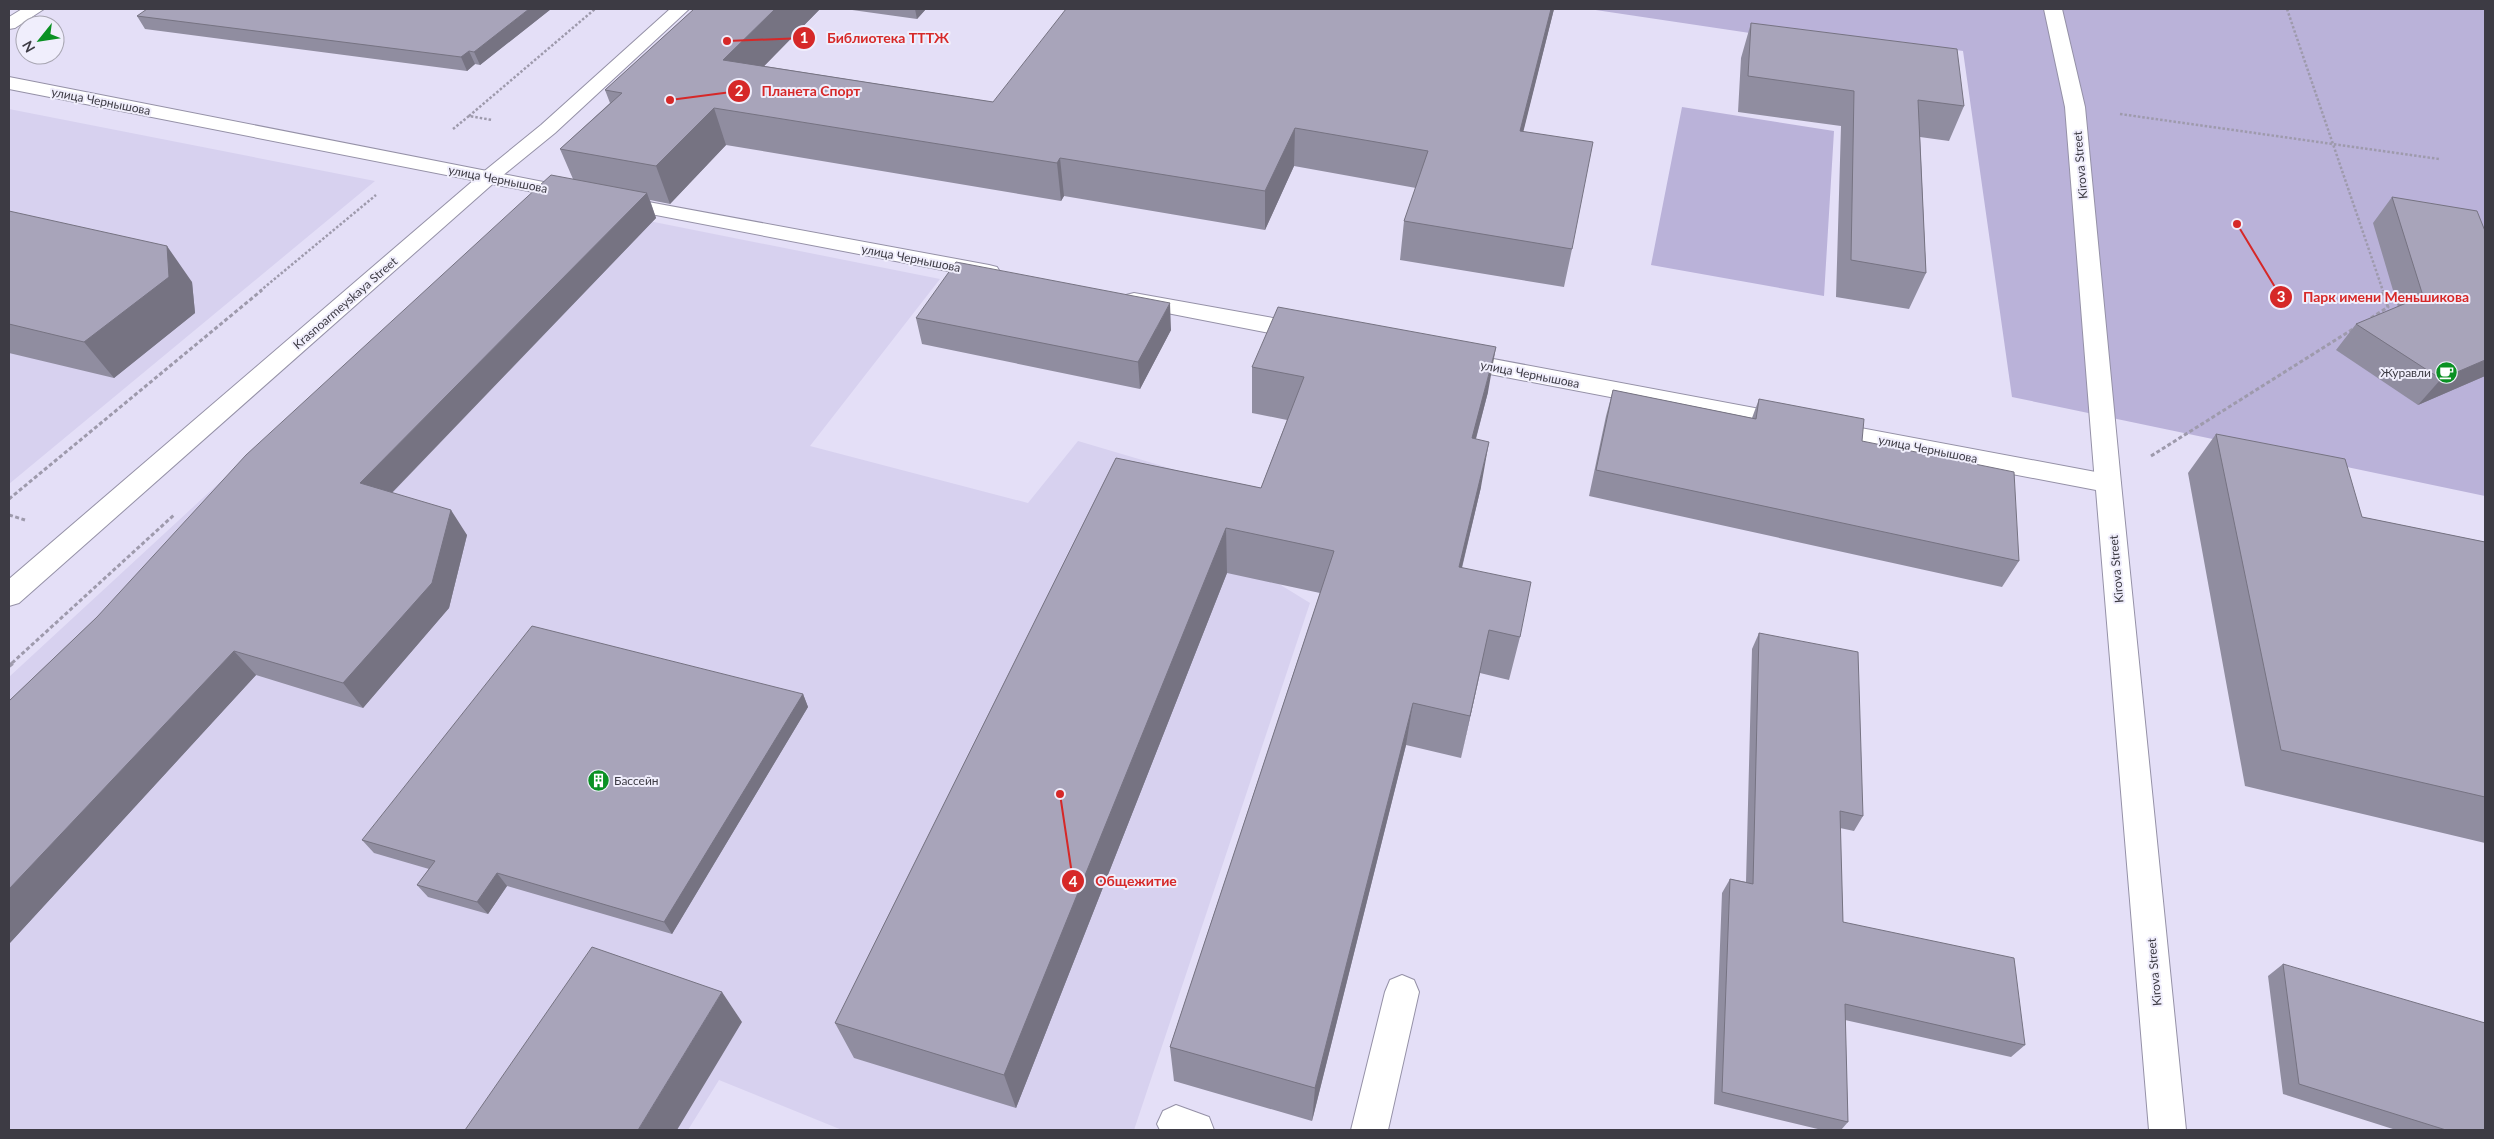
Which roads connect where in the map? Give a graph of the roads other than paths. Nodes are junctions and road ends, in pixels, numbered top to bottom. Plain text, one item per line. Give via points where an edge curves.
1 (35, 9) edge
2 (680, 9) edge
3 (2053, 9) edge
4 (9, 24) edge
5 (9, 83) edge
6 (489, 177) junction
7 (1010, 276) edge
8 (1108, 295) edge
9 (1324, 336) edge
10 (1432, 356) edge
11 (2108, 483) junction
12 (9, 596) edge
13 (1402, 992) dead end
14 (1370, 1130) edge
15 (2168, 1130) edge

1 - 4 street
2 - 6 street, Krasnoarmeyskaya Street via 548,129
3 - 11 street, Kirova Street via 2075,107
5 - 6 street, улица Чернышова
6 - 7 street, улица Чернышова
6 - 12 street, Krasnoarmeyskaya Street
8 - 9 street
10 - 11 street, улица Чернышова
11 - 15 street, Kirova Street
13 - 14 street

